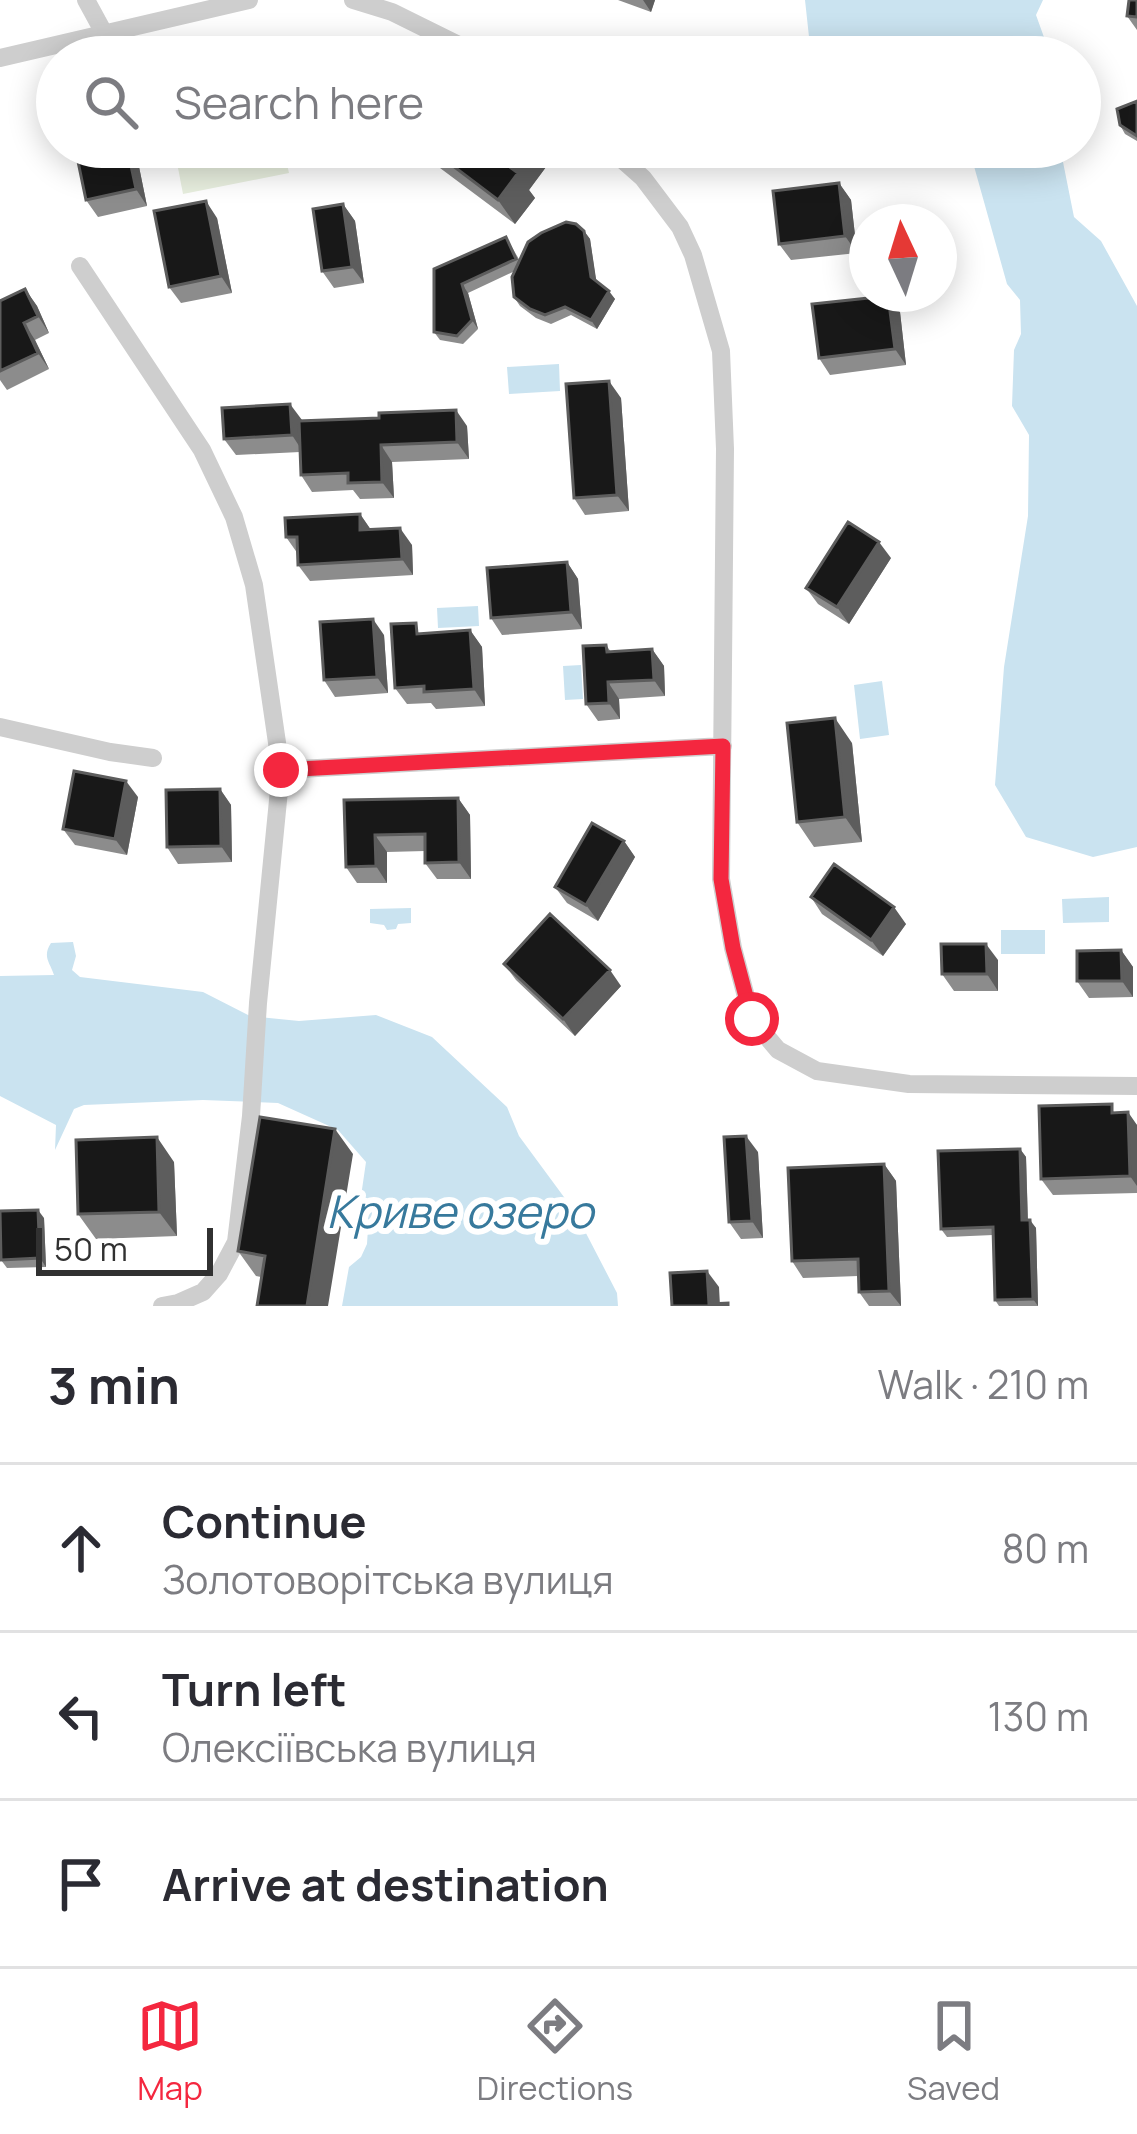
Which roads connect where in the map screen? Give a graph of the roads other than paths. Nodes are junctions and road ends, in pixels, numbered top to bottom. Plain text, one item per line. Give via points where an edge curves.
1 (86, 0) edge
2 (249, 0) edge
3 (353, 0) edge
4 (394, 6) edge
5 (104, 33) junction
6 (92, 36) edge
7 (446, 36) edge
8 (36, 49) edge
9 (0, 58) edge
10 (632, 168) edge
11 (80, 266) dead end
12 (0, 727) edge
13 (723, 746) junction
14 (153, 758) dead end
15 (281, 770) junction
16 (1137, 1086) edge
17 (162, 1306) edge

1 - 5 street
2 - 5 street
3 - 4 street
4 - 7 street
5 - 6 street
8 - 9 street
10 - 13 street via 680,227 721,351
11 - 15 street via 202,450 234,517 254,585
12 - 14 street
13 - 15 street
13 - 16 street via 721,879 733,948 752,1019 778,1051 817,1071 909,1084
15 - 17 street via 236,1242 203,1292

